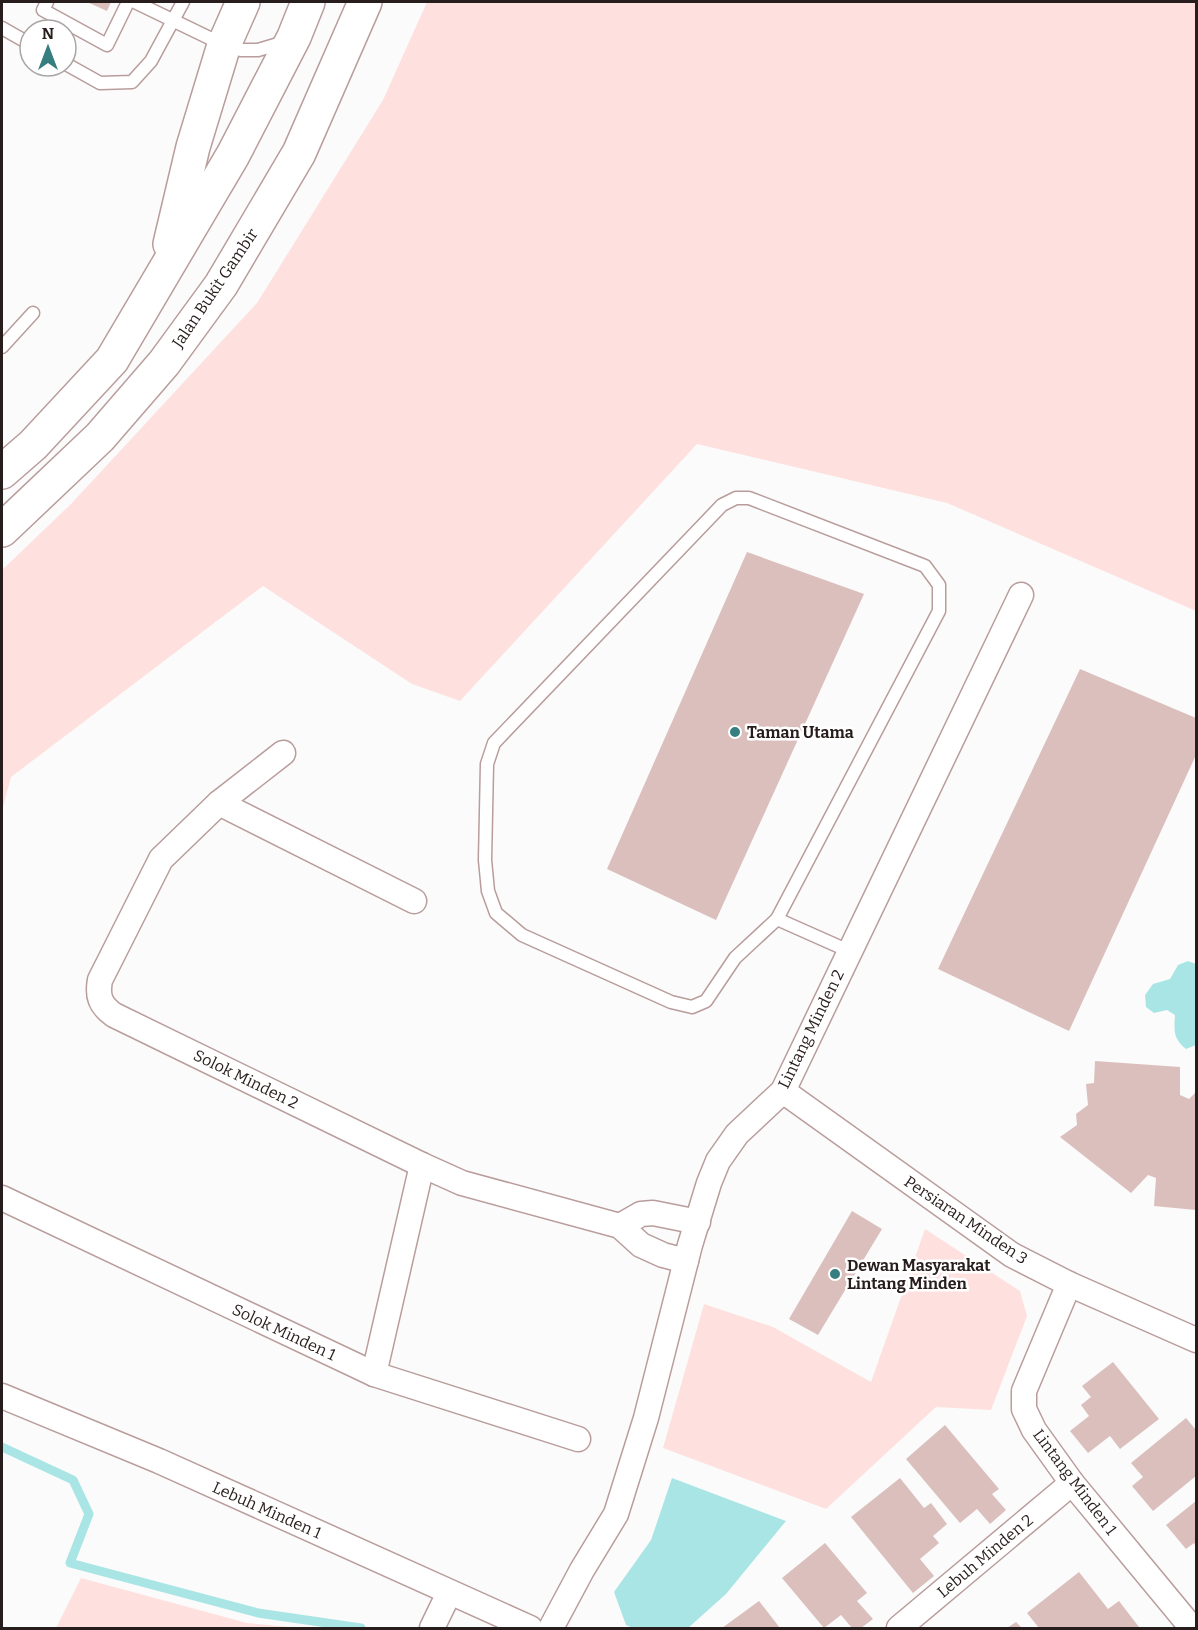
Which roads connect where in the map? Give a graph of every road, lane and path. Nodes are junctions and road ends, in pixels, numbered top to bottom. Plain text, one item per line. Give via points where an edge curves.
1 (47, 2) edge
2 (128, 2) edge
3 (135, 2) edge
4 (183, 2) edge
5 (243, 2) edge
6 (309, 2) edge
7 (365, 2) edge
8 (174, 20) junction
9 (2, 28) edge
10 (18, 37) edge
11 (294, 37) junction
12 (224, 45) junction
13 (78, 71) edge
14 (162, 278) junction
15 (33, 313) dead end
16 (2, 347) edge
17 (2, 472) edge
18 (2, 530) edge
19 (1021, 595) dead end
20 (283, 753) dead end
21 (219, 803) junction
22 (414, 901) dead end
23 (777, 919) junction
24 (849, 951) junction
25 (783, 1091) junction
26 (422, 1165) junction
27 (2, 1198) edge
28 (698, 1222) junction
29 (620, 1226) junction
30 (686, 1261) junction
31 (1070, 1284) junction
32 (1197, 1340) edge
33 (374, 1374) junction
34 (2, 1396) edge
35 (578, 1439) dead end
36 (1072, 1484) junction
37 (449, 1593) junction
38 (434, 1624) edge
39 (530, 1629) edge
40 (551, 1629) edge
41 (899, 1629) edge
42 (1192, 1629) edge

1 - 2 lane via 43,10 106,45
3 - 8 lane
4 - 8 lane
5 - 12 main road
6 - 11 main road
7 - 18 main road, Jalan Bukit Gambir via 299,153 221,285 164,363 100,437
8 - 12 lane
8 - 13 lane via 151,62 132,82 100,83
9 - 10 lane
11 - 12 lane via 258,50
11 - 14 main road via 233,155
12 - 14 main road via 193,147
14 - 17 main road via 112,360 33,445
15 - 16 lane
19 - 24 street, Lintang Minden 2
20 - 21 street, Solok Minden 2
21 - 22 street
21 - 26 street, Solok Minden 2 via 162,859 104,971 98,990 100,1000 114,1015
23 - 23 lane via 735,958 706,1001 692,1007 671,1002 522,935 496,913 488,891 487,764 494,742 722,504 736,498 750,498 925,566 939,585 939,610
23 - 24 lane
24 - 25 street, Lintang Minden 2
25 - 28 street, Lintang Minden 2 via 737,1134 718,1161
25 - 31 street, Persiaran Minden 3 via 1012,1255
26 - 29 street, Solok Minden 2 via 462,1182
26 - 33 street
27 - 33 street, Solok Minden 1
28 - 29 street via 653,1214 641,1215
28 - 30 street, Lintang Minden 2
29 - 30 street, Solok Minden 2 via 641,1245
30 - 40 street, Lintang Minden 2 via 646,1418 616,1514
31 - 32 street, Persiaran Minden 3
31 - 36 street, Lintang Minden 1 via 1024,1391 1024,1409
33 - 35 street, Solok Minden 1
34 - 37 street, Lebuh Minden 1 via 159,1461
36 - 41 street, Lebuh Minden 2
36 - 42 street, Lintang Minden 1
37 - 38 street
37 - 39 street, Lebuh Minden 1

